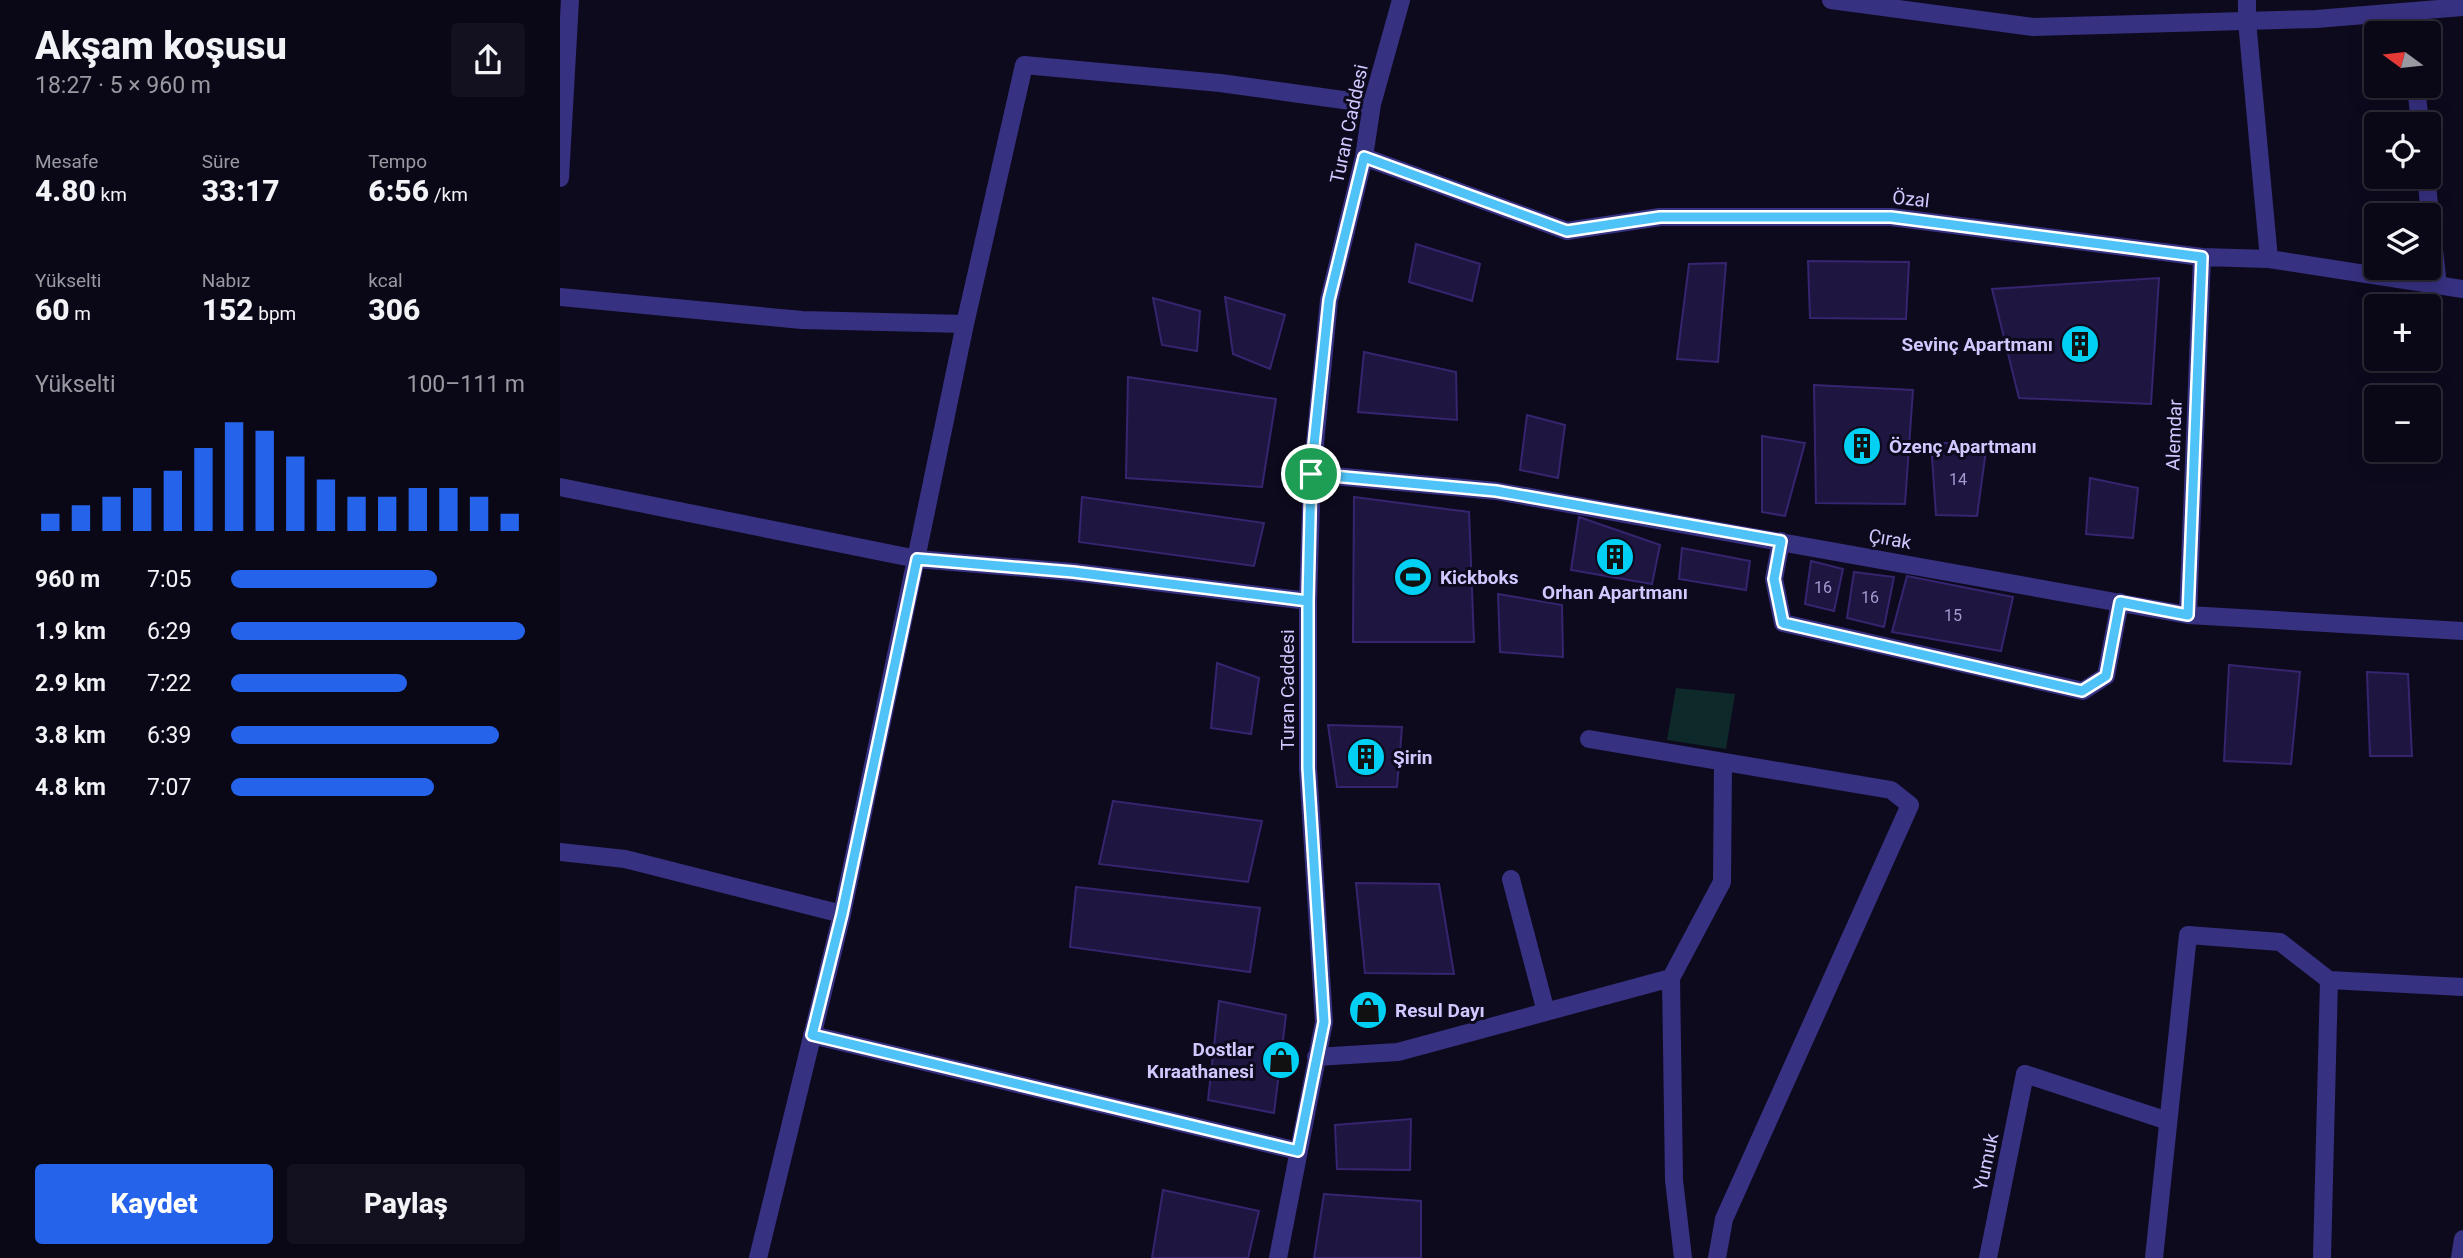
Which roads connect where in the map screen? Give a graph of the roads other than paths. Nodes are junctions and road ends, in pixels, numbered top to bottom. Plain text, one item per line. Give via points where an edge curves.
1 (570, 0) edge
2 (1401, 0) edge
3 (1831, 0) edge
4 (2247, 0) edge
5 (2463, 7) edge
6 (2408, 12) junction
7 (2247, 21) junction
8 (2409, 21) edge
9 (1372, 104) junction
10 (1364, 157) junction
11 (560, 178) edge
12 (2427, 189) edge
13 (2202, 257) junction
14 (2269, 259) junction
15 (2438, 286) junction
16 (2463, 289) edge
17 (560, 297) edge
18 (965, 324) junction
19 (1311, 474) junction
20 (560, 487) edge
21 (1781, 541) junction
22 (917, 559) junction
23 (1308, 601) junction
24 (2120, 602) junction
25 (2188, 615) junction
26 (2463, 631) edge
27 (1589, 739) dead end
28 (1723, 762) junction
29 (560, 852) edge
30 (1511, 879) dead end
31 (842, 914) junction
32 (1671, 978) junction
33 (2329, 981) junction
34 (2463, 987) edge
35 (1546, 1012) junction
36 (812, 1035) junction
37 (1316, 1058) junction
38 (2168, 1121) junction
39 (1298, 1151) junction
40 (2463, 1239) edge
41 (758, 1258) edge
42 (1278, 1258) edge
43 (1683, 1258) edge
44 (1717, 1258) edge
45 (1988, 1258) edge
46 (2154, 1258) edge
47 (2322, 1258) edge
48 (2460, 1258) edge

1 - 11 street
2 - 9 street, Turan Caddesi
3 - 7 street via 2033,27
4 - 7 street
5 - 6 street
6 - 7 street
6 - 8 street
7 - 14 street
9 - 10 street, Turan Caddesi
9 - 18 street via 1220,83 1024,65
10 - 13 street, Özal via 1567,231 1660,217 1891,217
10 - 19 street, Turan Caddesi via 1329,300
12 - 15 street
13 - 14 street, Özal
13 - 25 street, Alemdar
14 - 15 street, Özal
15 - 16 street, Özal
17 - 18 street via 802,320
18 - 22 street
19 - 21 street, Çırak via 1496,491
19 - 23 street, Turan Caddesi
20 - 22 street
21 - 24 street, Çırak
21 - 24 street via 1774,579 1783,623 2082,691 2106,676
22 - 23 street via 1073,572
22 - 31 street
23 - 37 street, Turan Caddesi via 1308,768 1324,1022
24 - 25 street, Çırak
25 - 26 street, Çırak
27 - 28 street
28 - 32 street via 1721,882
28 - 44 street via 1891,790 1910,805 1724,1219
29 - 31 street via 625,859
30 - 35 street
31 - 36 street
32 - 35 street
32 - 43 street via 1674,1180
33 - 34 street
33 - 38 street via 2280,942 2188,936
33 - 47 street
35 - 37 street via 1398,1052
36 - 39 street
36 - 41 street
37 - 39 street, Turan Caddesi
38 - 45 street, Yumuk via 2025,1074
38 - 46 street
39 - 42 street, Turan Caddesi
40 - 48 street

